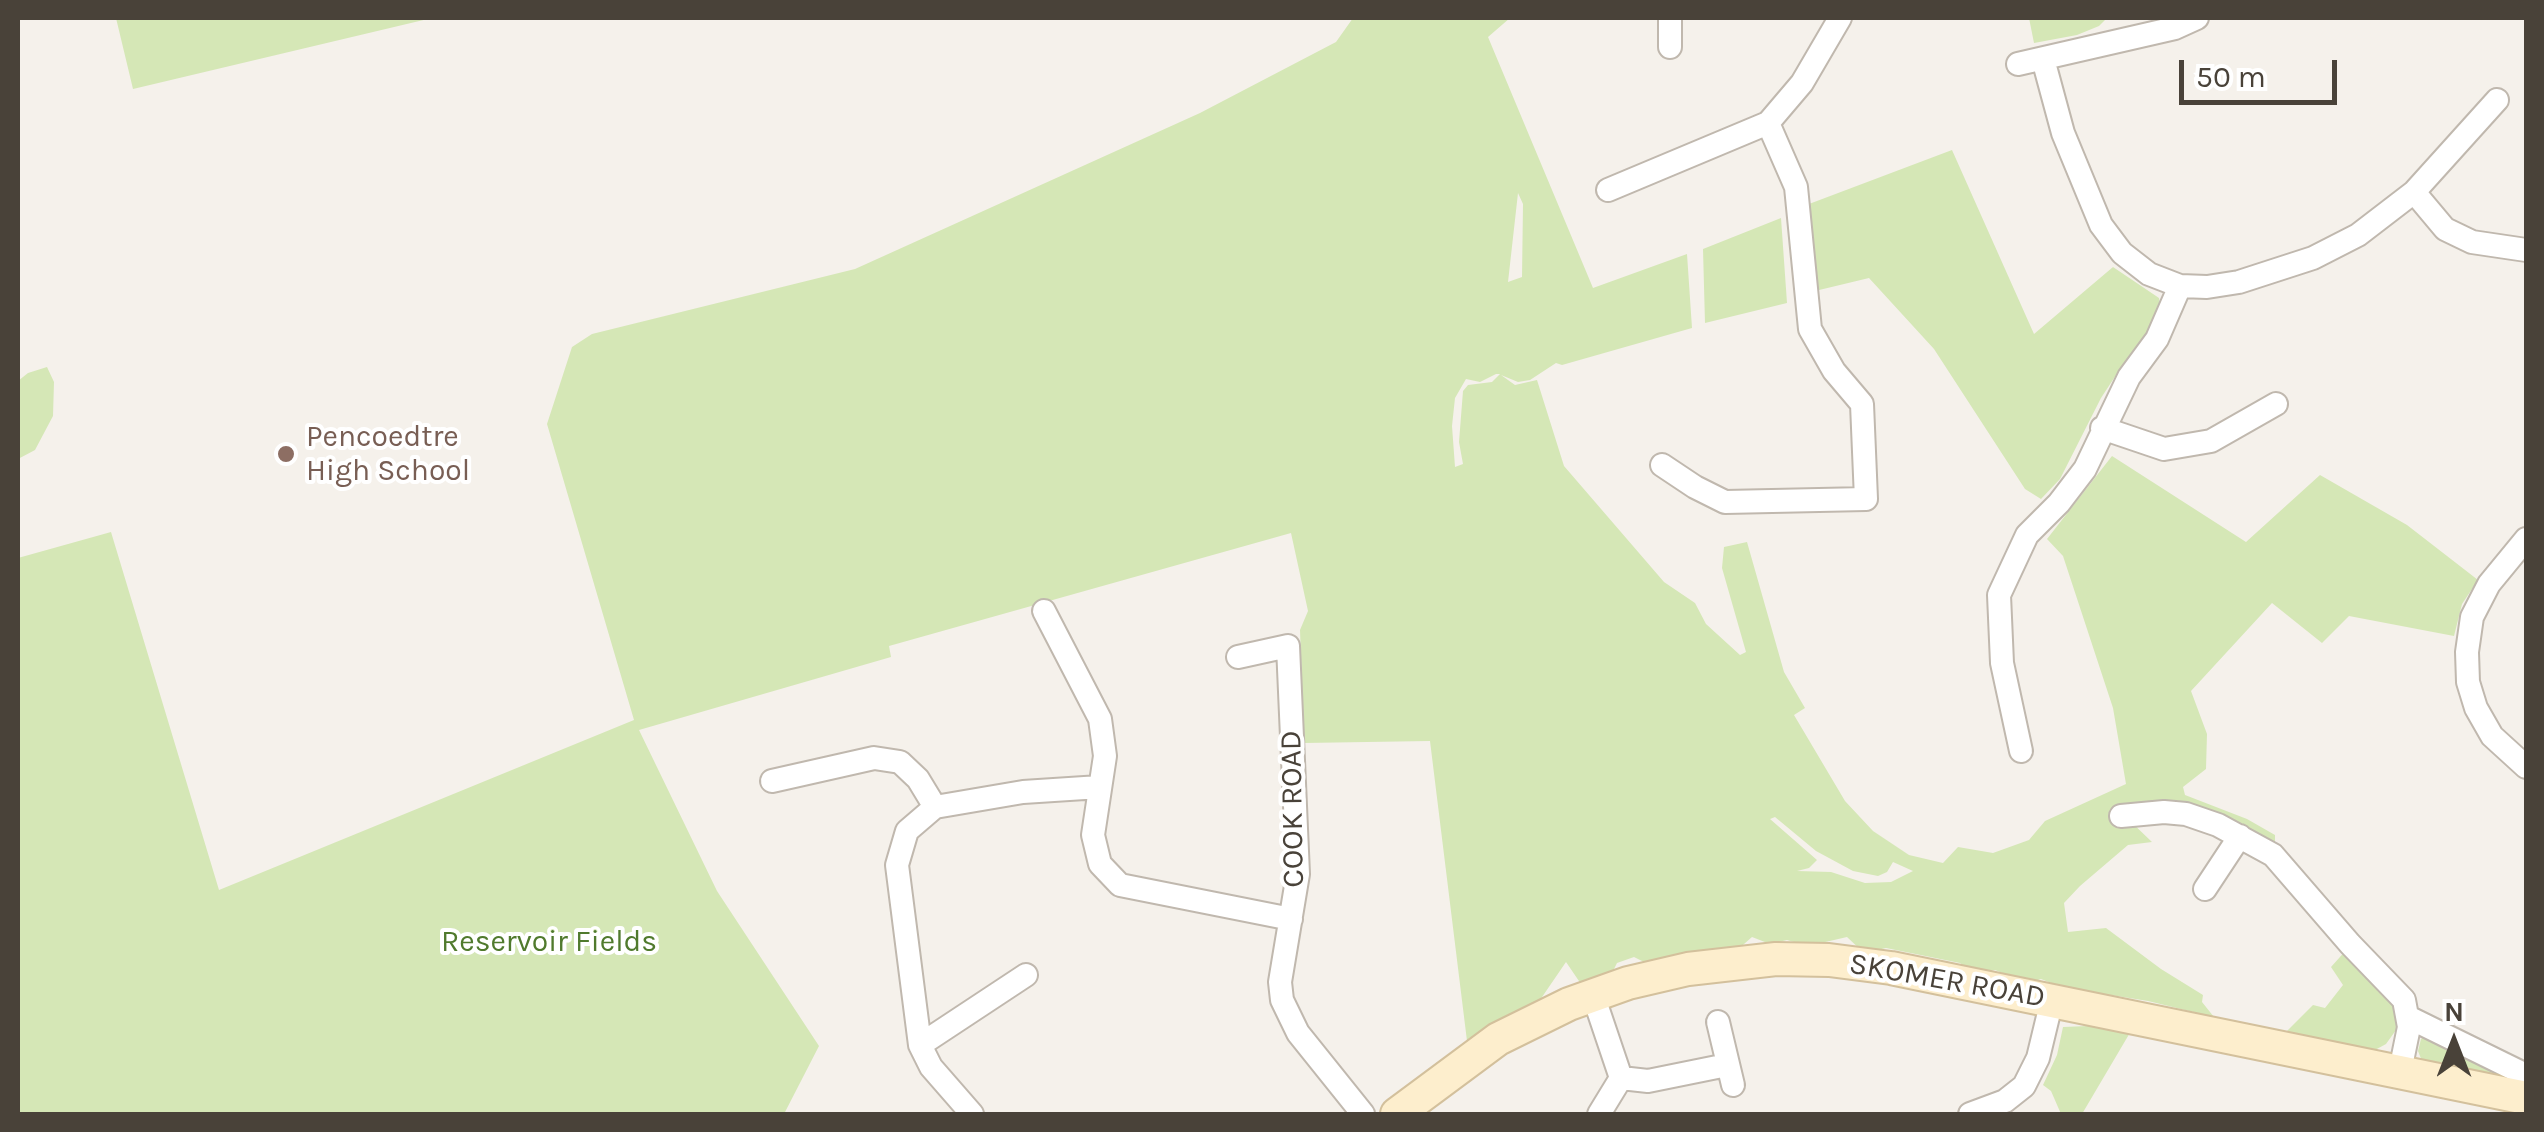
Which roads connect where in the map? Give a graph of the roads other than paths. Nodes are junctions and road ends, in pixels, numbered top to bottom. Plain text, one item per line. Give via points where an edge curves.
1 (1670, 18) edge
2 (1840, 18) edge
3 (2197, 18) edge
4 (2122, 29) edge
5 (1670, 47) dead end
6 (2043, 60) junction
7 (2018, 64) dead end
8 (2497, 100) dead end
9 (1768, 123) junction
10 (1608, 190) dead end
11 (2414, 192) junction
12 (2526, 250) edge
13 (2180, 286) junction
14 (2276, 404) dead end
15 (2102, 428) junction
16 (1662, 465) dead end
17 (2524, 550) edge
18 (1044, 612) dead end
19 (1238, 657) dead end
20 (2021, 751) dead end
21 (2526, 767) edge
22 (772, 781) dead end
23 (1100, 787) junction
24 (936, 807) junction
25 (2121, 816) dead end
26 (2240, 836) junction
27 (2205, 889) dead end
28 (1291, 919) junction
29 (1026, 975) dead end
30 (1593, 995) junction
31 (2052, 1000) junction
32 (2408, 1016) junction
33 (1718, 1022) dead end
34 (920, 1045) junction
35 (2400, 1071) junction
36 (1620, 1078) junction
37 (2525, 1086) edge
38 (972, 1114) edge
39 (1364, 1114) edge
40 (1397, 1114) edge
41 (1599, 1114) edge
42 (1970, 1114) edge

1 - 5 street
2 - 9 street via 1802,83
3 - 4 street via 2175,28
4 - 6 street
6 - 7 street
6 - 13 street via 2062,133 2101,225 2149,274
8 - 11 street
9 - 10 street
9 - 16 street via 1796,187 1810,328 1862,404 1866,500 1725,502
11 - 12 street via 2444,229 2472,242
11 - 13 street via 2358,235 2312,258 2238,282
13 - 15 street via 2157,340
14 - 15 street via 2211,441 2164,449
15 - 20 street via 2085,469 2028,535 1999,595 2002,663
17 - 21 street via 2489,584 2472,618 2467,652 2476,708 2492,736
18 - 23 street via 1100,718
19 - 28 street, COOK ROAD via 1288,646 1298,874
22 - 24 street via 874,758 900,762
23 - 24 street
23 - 28 street via 1093,836 1100,864 1120,885
24 - 34 street via 906,830 897,865
25 - 26 street via 2186,814
26 - 27 street
26 - 32 street via 2284,866 2396,990
28 - 39 street, COOK ROAD via 1280,982 1286,1015
29 - 34 street
30 - 31 street, SKOMER ROAD via 1688,969 1801,960 1891,968
30 - 36 street
30 - 40 street, SKOMER ROAD via 1498,1039
31 - 35 street, SKOMER ROAD
31 - 42 street via 2024,1086
32 - 35 street
32 - 37 street
33 - 36 street via 1730,1075
34 - 38 street via 930,1067
35 - 37 street, SKOMER ROAD
36 - 41 street

